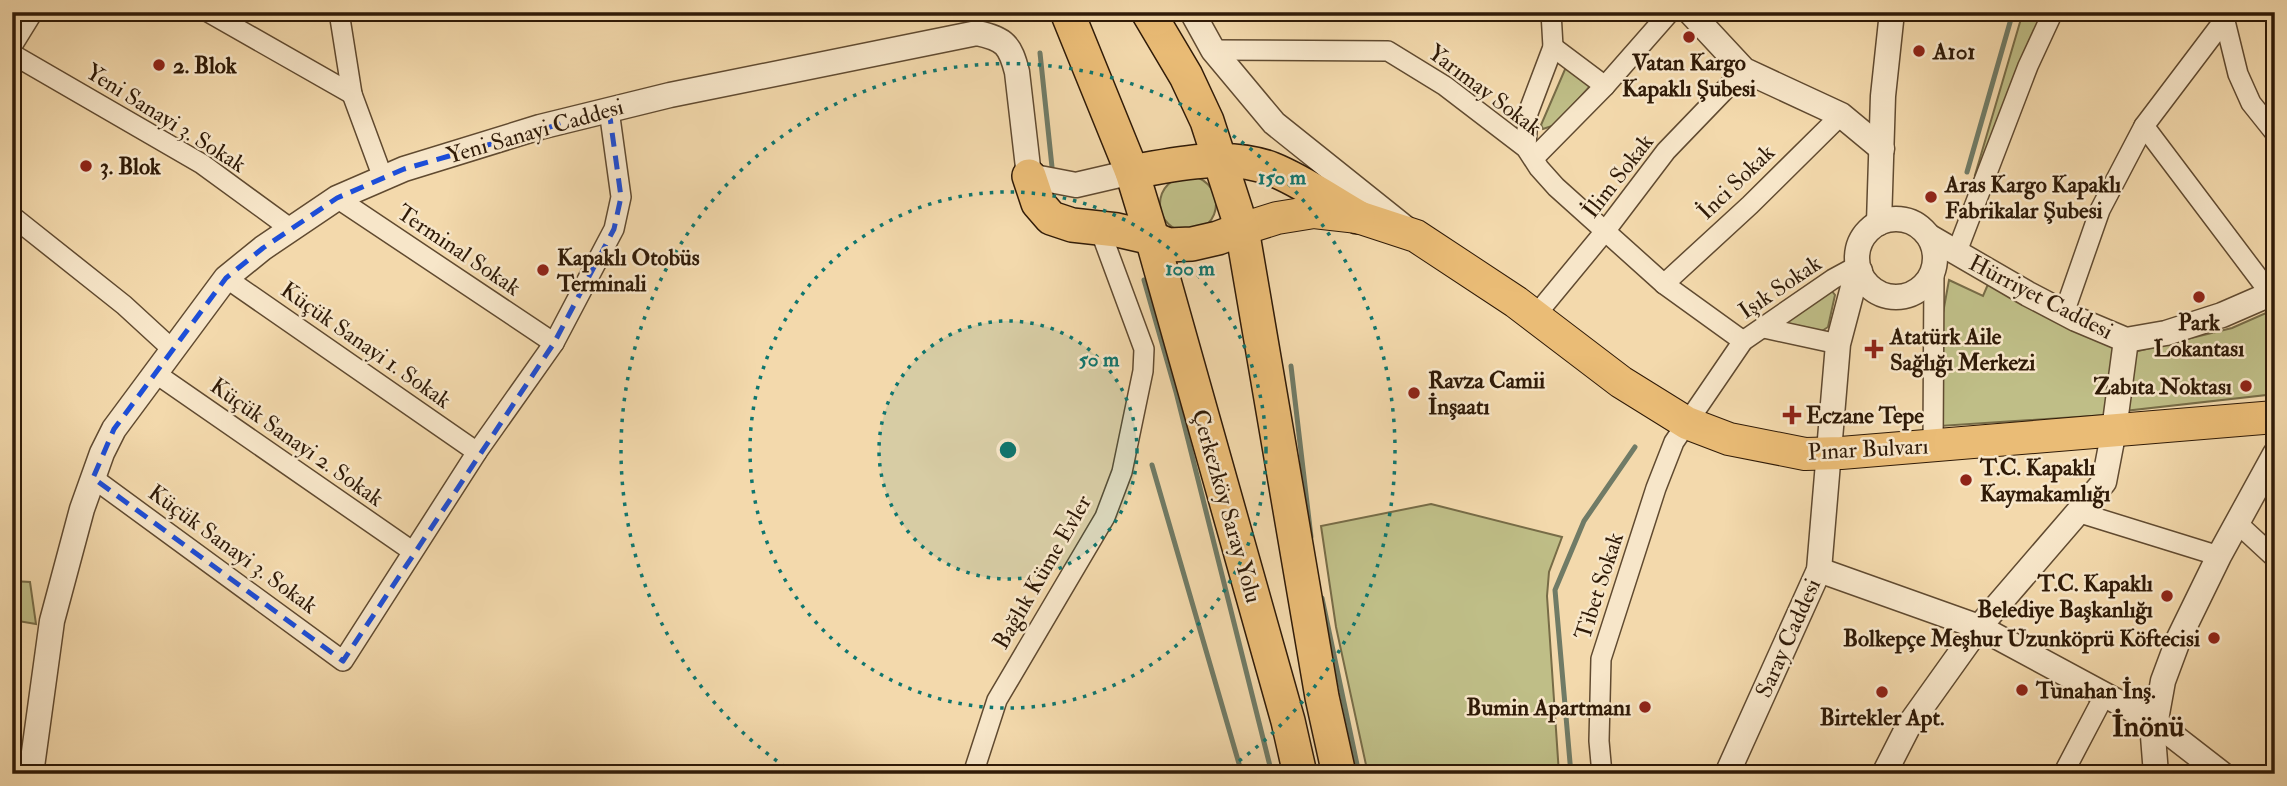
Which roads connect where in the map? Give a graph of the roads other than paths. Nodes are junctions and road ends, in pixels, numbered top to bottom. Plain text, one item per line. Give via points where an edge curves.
1 (33, 12) edge
2 (208, 12) edge
3 (339, 12) edge
4 (1067, 12) edge
5 (1148, 12) edge
6 (1192, 12) edge
7 (1550, 12) edge
8 (1670, 12) edge
9 (1689, 12) edge
10 (1892, 12) edge
11 (2053, 12) edge
12 (2224, 15) edge
13 (12, 46) edge
14 (1553, 47) junction
15 (1213, 50) junction
16 (12, 54) edge
17 (1744, 71) junction
18 (1605, 86) junction
19 (352, 94) junction
20 (610, 110) junction
21 (1841, 115) junction
22 (2144, 126) junction
23 (2275, 133) edge
24 (1882, 149) junction
25 (1530, 153) junction
26 (1222, 162) junction
27 (1132, 172) junction
28 (1029, 176) junction
29 (383, 178) junction
30 (337, 198) junction
31 (12, 216) edge
32 (1358, 217) junction
33 (1879, 223) junction
34 (290, 229) junction
35 (1242, 229) junction
36 (1100, 230) junction
37 (1606, 230) junction
38 (1416, 236) junction
39 (1930, 237) junction
40 (1152, 238) junction
41 (1956, 254) junction
42 (1858, 269) junction
43 (1934, 270) junction
44 (226, 278) junction
45 (1664, 284) junction
46 (2272, 293) edge
47 (2064, 313) junction
48 (1535, 316) junction
49 (1764, 328) junction
50 (2126, 340) junction
51 (1743, 341) junction
52 (554, 343) junction
53 (1838, 344) junction
54 (173, 349) junction
55 (155, 373) junction
56 (2275, 417) edge
57 (1687, 423) junction
58 (2114, 430) junction
59 (1933, 446) junction
60 (477, 452) junction
61 (1827, 454) junction
62 (2275, 454) edge
63 (93, 478) junction
64 (2077, 512) junction
65 (2236, 522) junction
66 (412, 551) junction
67 (2219, 556) junction
68 (2275, 558) edge
69 (1819, 570) junction
70 (1979, 627) junction
71 (2104, 696) junction
72 (2155, 722) junction
73 (31, 774) edge
74 (973, 774) edge
75 (1300, 774) edge
76 (1339, 774) edge
77 (1602, 774) edge
78 (1727, 774) edge
79 (1884, 774) edge
80 (2063, 774) edge
81 (2156, 774) edge
82 (2222, 774) edge

1 - 13 street
2 - 19 street
3 - 19 street
4 - 27 highway, Çerkezköy Saray Yolu
5 - 26 highway via 1186,76
6 - 15 street
7 - 14 street
8 - 18 street
9 - 17 street
10 - 24 street
11 - 41 street
12 - 22 street
12 - 23 street via 2238,74 2251,103
14 - 18 street
14 - 25 street via 1528,113
15 - 25 street, Yarımay Sokak via 1388,51 1445,86
15 - 38 street via 1274,123
16 - 34 street, Yeni Sanayi 3. Sokak via 202,164
17 - 21 street
17 - 37 street, İlim Sokak via 1666,151
18 - 25 street
19 - 29 street
20 - 28 street, Yeni Sanayi Caddesi via 978,33 996,37 1014,60
20 - 29 street, Yeni Sanayi Caddesi via 540,127
20 - 52 street via 621,197 614,229
21 - 24 street
21 - 45 street, İnci Sokak
22 - 46 street
22 - 47 street via 2100,209
24 - 33 street
25 - 37 street, Yarımay Sokak via 1556,187
26 - 27 highway via 1179,163
26 - 32 highway via 1272,169
26 - 35 highway
27 - 28 street via 1076,185
27 - 40 highway, Çerkezköy Saray Yolu
28 - 36 highway via 1038,204 1051,218
29 - 30 street, Yeni Sanayi Caddesi
30 - 34 street, Yeni Sanayi Caddesi
30 - 52 street, Terminal Sokak
31 - 54 street
32 - 35 main road, Pınar Bulvarı via 1314,212
32 - 38 main road, Pınar Bulvarı
33 - 39 street via 1889,219 1912,222
33 - 42 street via 1860,241
34 - 44 street, Yeni Sanayi Caddesi
35 - 40 highway via 1192,244 1168,245
35 - 76 highway
36 - 40 highway
36 - 74 street, Bağlık Küme Evler via 1144,349 1122,472 1105,517 997,700
37 - 45 street, Yarımay Sokak
37 - 48 street, İlim Sokak
38 - 48 main road, Pınar Bulvarı
39 - 41 street, Hürriyet Caddesi
39 - 43 street
40 - 75 highway, Çerkezköy Saray Yolu
41 - 47 street, Hürriyet Caddesi
42 - 43 street via 1870,288 1894,298 1919,290
42 - 49 street, Işık Sokak via 1833,279
42 - 53 street, Saray Caddesi
43 - 59 street
44 - 54 street, Yeni Sanayi Caddesi
44 - 60 street, Küçük Sanayi 1. Sokak
45 - 51 street, Yarımay Sokak
46 - 50 street, Hürriyet Caddesi via 2222,315
47 - 50 street, Hürriyet Caddesi
48 - 57 main road, Pınar Bulvarı via 1621,382
49 - 51 street, Işık Sokak
49 - 53 street
50 - 58 street
51 - 57 street, Işık Sokak
52 - 60 street
53 - 61 street, Saray Caddesi
54 - 55 street, Yeni Sanayi Caddesi
55 - 63 street, Yeni Sanayi Caddesi via 114,429
55 - 66 street, Küçük Sanayi 2. Sokak
56 - 58 main road, Pınar Bulvarı
57 - 61 main road, Pınar Bulvarı via 1729,439
57 - 77 street, Tibet Sokak via 1674,442 1656,488 1601,659 1598,741
58 - 59 main road, Pınar Bulvarı
58 - 64 street via 2104,482
59 - 61 main road, Pınar Bulvarı
60 - 66 street
61 - 69 street, Saray Caddesi
62 - 65 street
63 - 66 street, Küçük Sanayi 3. Sokak via 344,661
63 - 73 street, Yeni Sanayi Caddesi via 52,621
64 - 67 street
64 - 70 street
65 - 67 street
65 - 68 street
67 - 72 street via 2179,638 2163,681
69 - 70 street
69 - 78 street, Saray Caddesi
70 - 71 street
70 - 79 street via 1909,725
71 - 72 street
71 - 80 street
72 - 81 street
72 - 82 street

